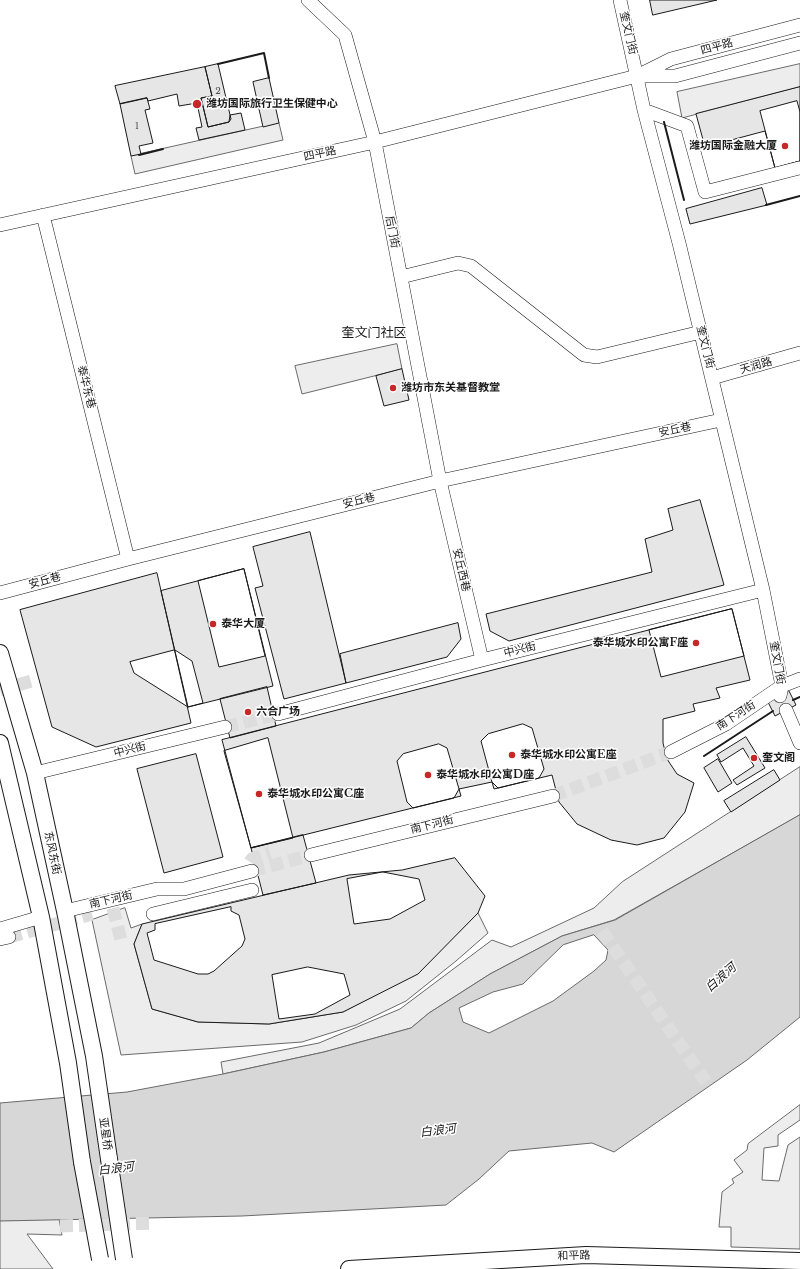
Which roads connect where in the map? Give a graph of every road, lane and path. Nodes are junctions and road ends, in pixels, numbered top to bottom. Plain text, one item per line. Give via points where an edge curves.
1 (308, 0) edge
2 (620, 0) edge
3 (800, 25) edge
4 (800, 43) edge
5 (637, 76) junction
6 (644, 110) junction
7 (375, 142) junction
8 (799, 168) dead end
9 (43, 215) junction
10 (0, 225) edge
11 (401, 277) junction
12 (701, 332) junction
13 (800, 353) edge
14 (712, 378) junction
15 (721, 420) junction
16 (440, 481) junction
17 (128, 558) junction
18 (763, 590) junction
19 (0, 593) edge
20 (0, 653) edge
21 (482, 660) junction
22 (800, 679) edge
23 (781, 691) junction
24 (786, 710) dead end
25 (278, 714) tunnel mouth
26 (225, 727) tunnel mouth
27 (800, 743) edge
28 (1, 751) edge
29 (671, 752) tunnel mouth
30 (35, 773) junction
31 (553, 796) tunnel mouth
32 (311, 855) tunnel mouth
33 (251, 867) tunnel mouth
34 (184, 889) junction
35 (252, 890) dead end
36 (65, 911) junction
37 (92, 914) tunnel mouth
38 (153, 914) dead end
39 (41, 918) junction
40 (3, 935) edge
41 (94, 1056) joint
42 (800, 1261) edge
43 (100, 1264) edge
44 (125, 1264) edge
45 (349, 1269) edge

1 - 7 street, 后门街 via 345,35
2 - 5 street, 奎文门街
3 - 5 street, 四平路 via 672,58
4 - 5 street, 四平路 via 675,76
5 - 6 street, 奎文门街
5 - 7 street, 四平路
6 - 8 street via 687,126 705,192
6 - 12 street, 奎文门街 via 680,242
7 - 9 street, 四平路
7 - 11 street, 后门街
9 - 10 street, 四平路
9 - 17 street, 泰华东巷
11 - 12 street via 458,263 471,266 584,354 590,356 597,357
11 - 16 street, 后门街
12 - 14 street, 奎文门街
13 - 14 street, 天润路
14 - 15 street, 奎文门街
15 - 16 street, 安丘巷
15 - 18 street, 奎文门街
16 - 17 street, 安丘巷
16 - 21 street, 安丘西巷
17 - 19 street, 安丘巷
18 - 21 street, 中兴街
18 - 23 street, 奎文门街
20 - 30 main road, 东风东街
21 - 25 street, 中兴街
22 - 23 street, 南下河街
23 - 29 street, 南下河街 via 726,724
24 - 27 street
26 - 30 street, 中兴街
28 - 39 main road
30 - 36 main road, 东风东街
31 - 32 street, 南下河街
33 - 34 street, 南下河街
34 - 36 street, 南下河街 via 157,889
34 - 37 street
35 - 38 street
36 - 41 main road, 东风东街
39 - 40 street
39 - 43 main road, bridge via 68,1063
41 - 44 main road, 亚星桥, bridge
42 - 45 main road, 和平路 via 586,1255

